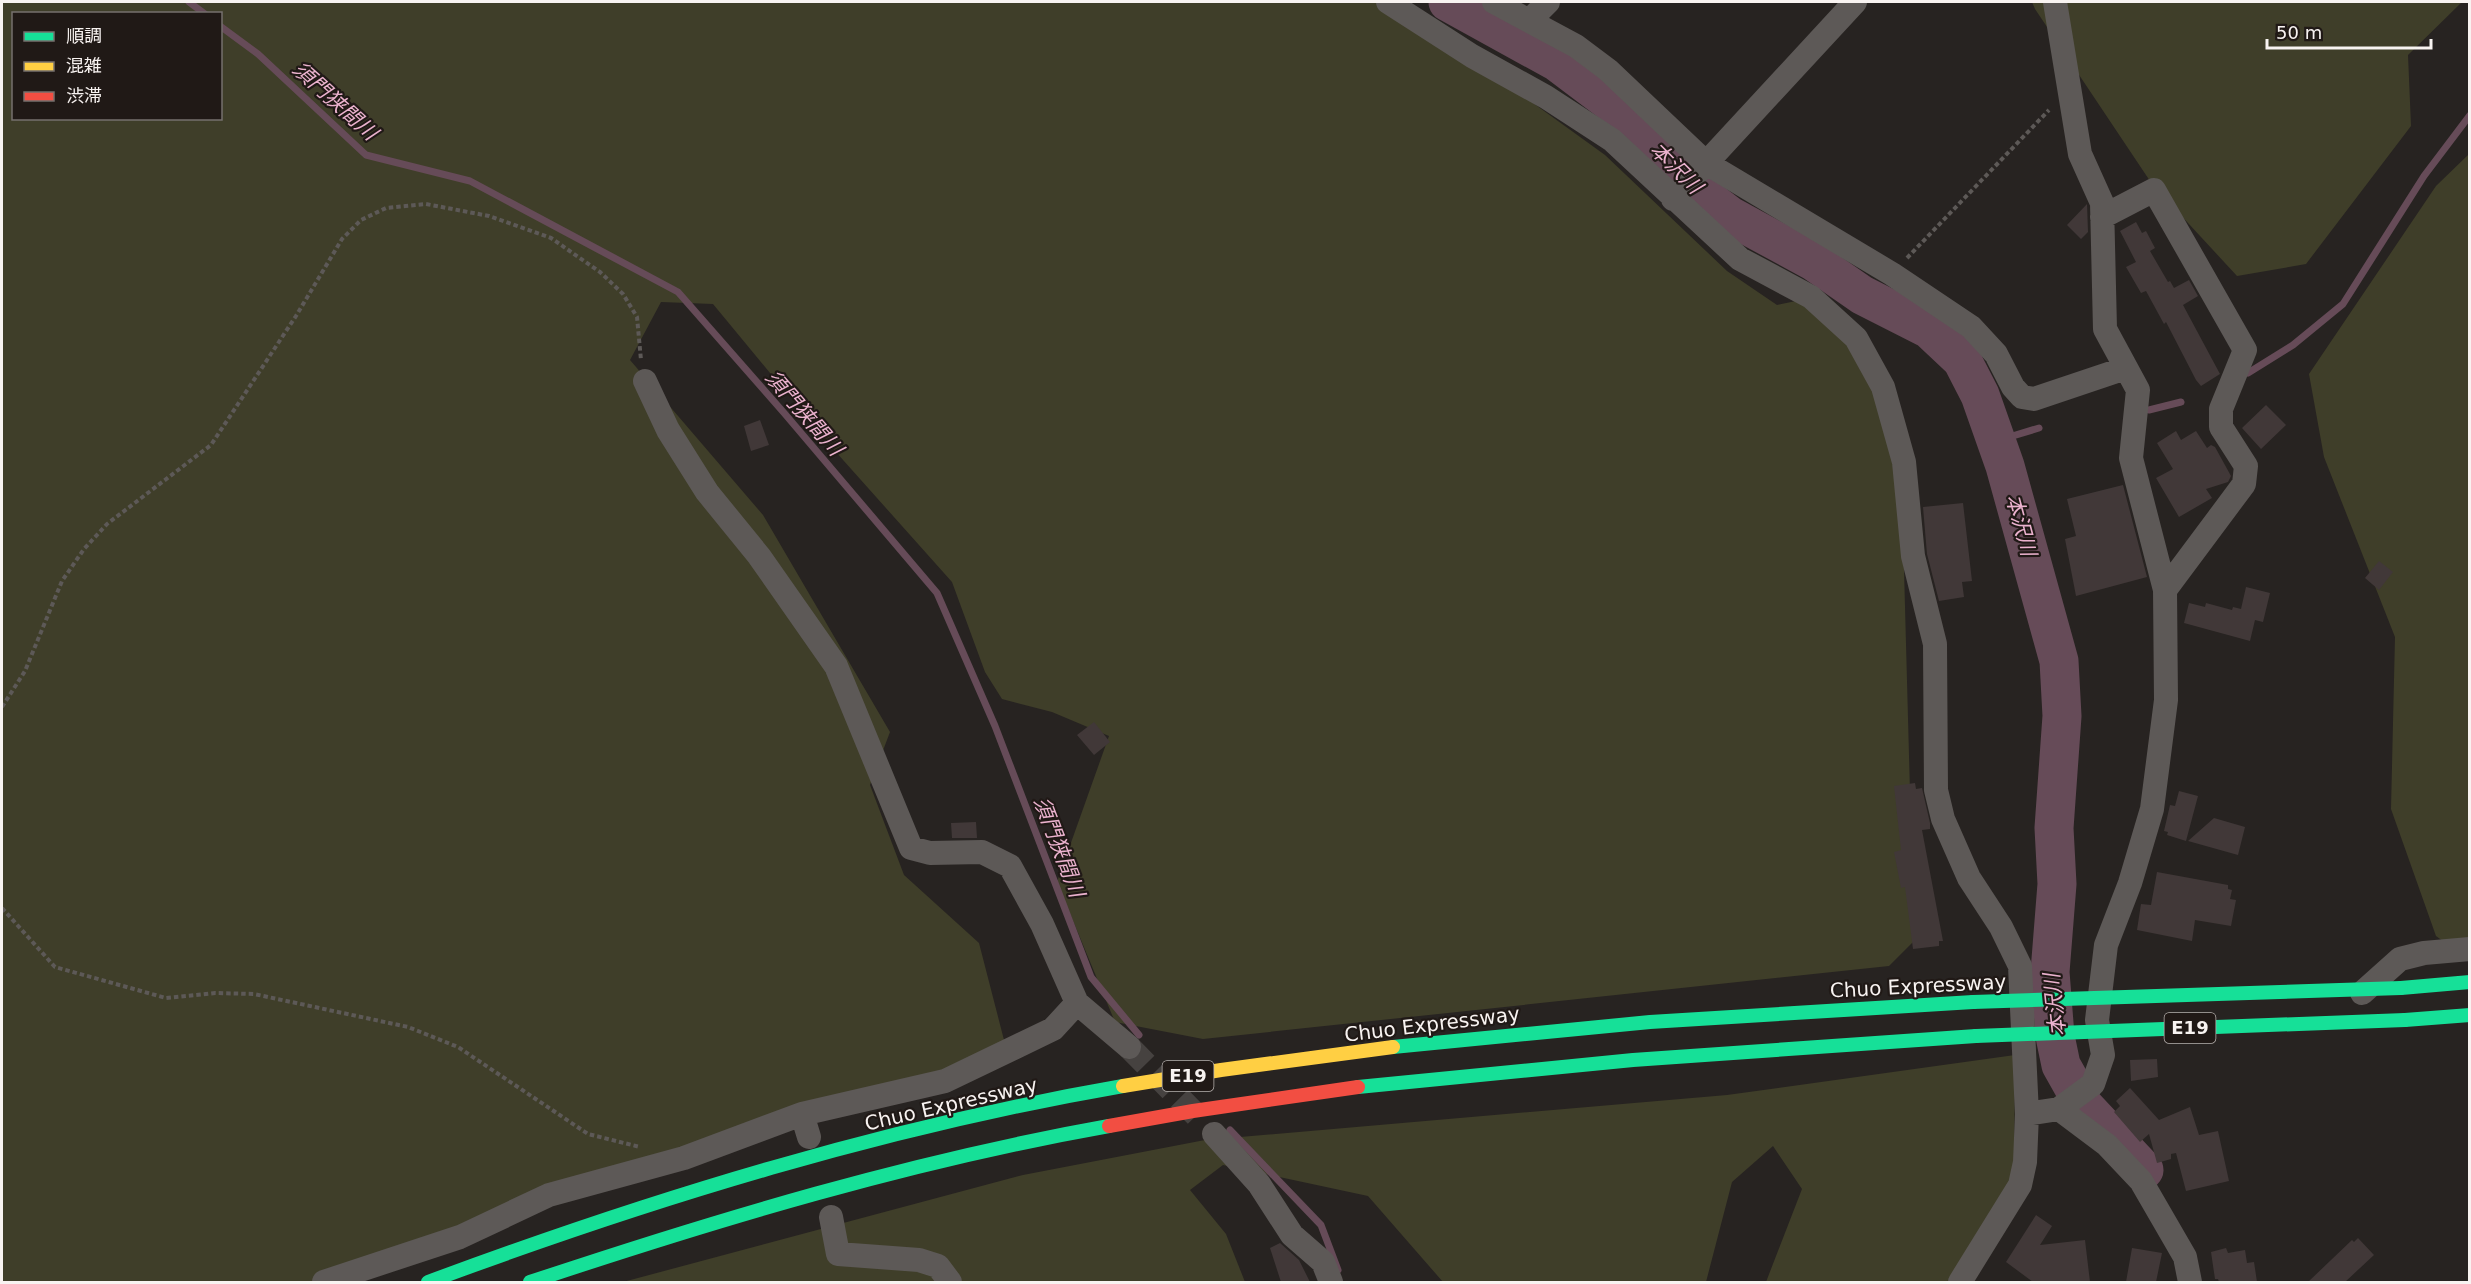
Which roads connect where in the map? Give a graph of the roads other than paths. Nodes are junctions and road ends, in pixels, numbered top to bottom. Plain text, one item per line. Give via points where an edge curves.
1 (1388, 2) edge
2 (1494, 2) edge
3 (1548, 2) edge
4 (1855, 2) edge
5 (2055, 2) edge
6 (1530, 20) junction
7 (1706, 163) junction
8 (1673, 199) junction
9 (2102, 217) junction
10 (2126, 368) junction
11 (645, 381) road end
12 (2165, 590) junction
13 (2469, 949) edge
14 (2469, 982) edge
15 (1077, 1003) junction
16 (2469, 1015) edge
17 (2097, 1020) junction
18 (1129, 1047) tunnel mouth
19 (2072, 1099) junction
20 (2027, 1113) junction
21 (802, 1114) junction
22 (1214, 1134) tunnel mouth
23 (809, 1137) dead end
24 (831, 1217) dead end
25 (324, 1282) edge
26 (428, 1282) edge
27 (530, 1282) edge
28 (950, 1282) edge
29 (1331, 1282) edge
30 (1960, 1282) edge
31 (2190, 1282) edge

1 - 8 street via 1612,140
2 - 6 street
3 - 6 street
4 - 7 street
5 - 9 street via 2080,154 2102,202
6 - 7 street via 1608,70
7 - 8 street
7 - 10 street via 1892,274 1985,339 2022,397 2034,399
8 - 20 street via 1740,259 1811,297 1856,338 1883,387 1904,462 1913,556 1935,644 1936,790 1943,819 1969,878 2001,927 2020,966
9 - 10 street via 2105,329
9 - 12 street via 2154,190 2245,350 2221,409 2221,427 2246,466 2244,484
10 - 12 street via 2138,390 2131,459
11 - 15 street via 668,430 707,492 759,556 836,666 911,848 930,853 982,852 1010,866 1042,924
12 - 17 street via 2166,700 2152,809 2106,945
13 - 17 street via 2400,959 2352,1002
14 - 26 highway, Chuo Expressway / E19, bridge via 2401,988 1732,1014 1489,1036 1280,1061 985,1114 729,1179
15 - 18 street
15 - 21 street via 1053,1029 945,1081
16 - 27 highway, E19, bridge via 1976,1036 1497,1070 1287,1096 1124,1123 971,1155 741,1214
17 - 19 street via 2103,1055 2093,1084
19 - 20 street
19 - 31 street via 2141,1181 2185,1257
20 - 30 street via 2020,1185
21 - 23 street
21 - 25 street via 684,1158 549,1196 460,1237
22 - 29 street via 1259,1184 1292,1235 1323,1262
24 - 28 street via 838,1254 919,1260 938,1266

